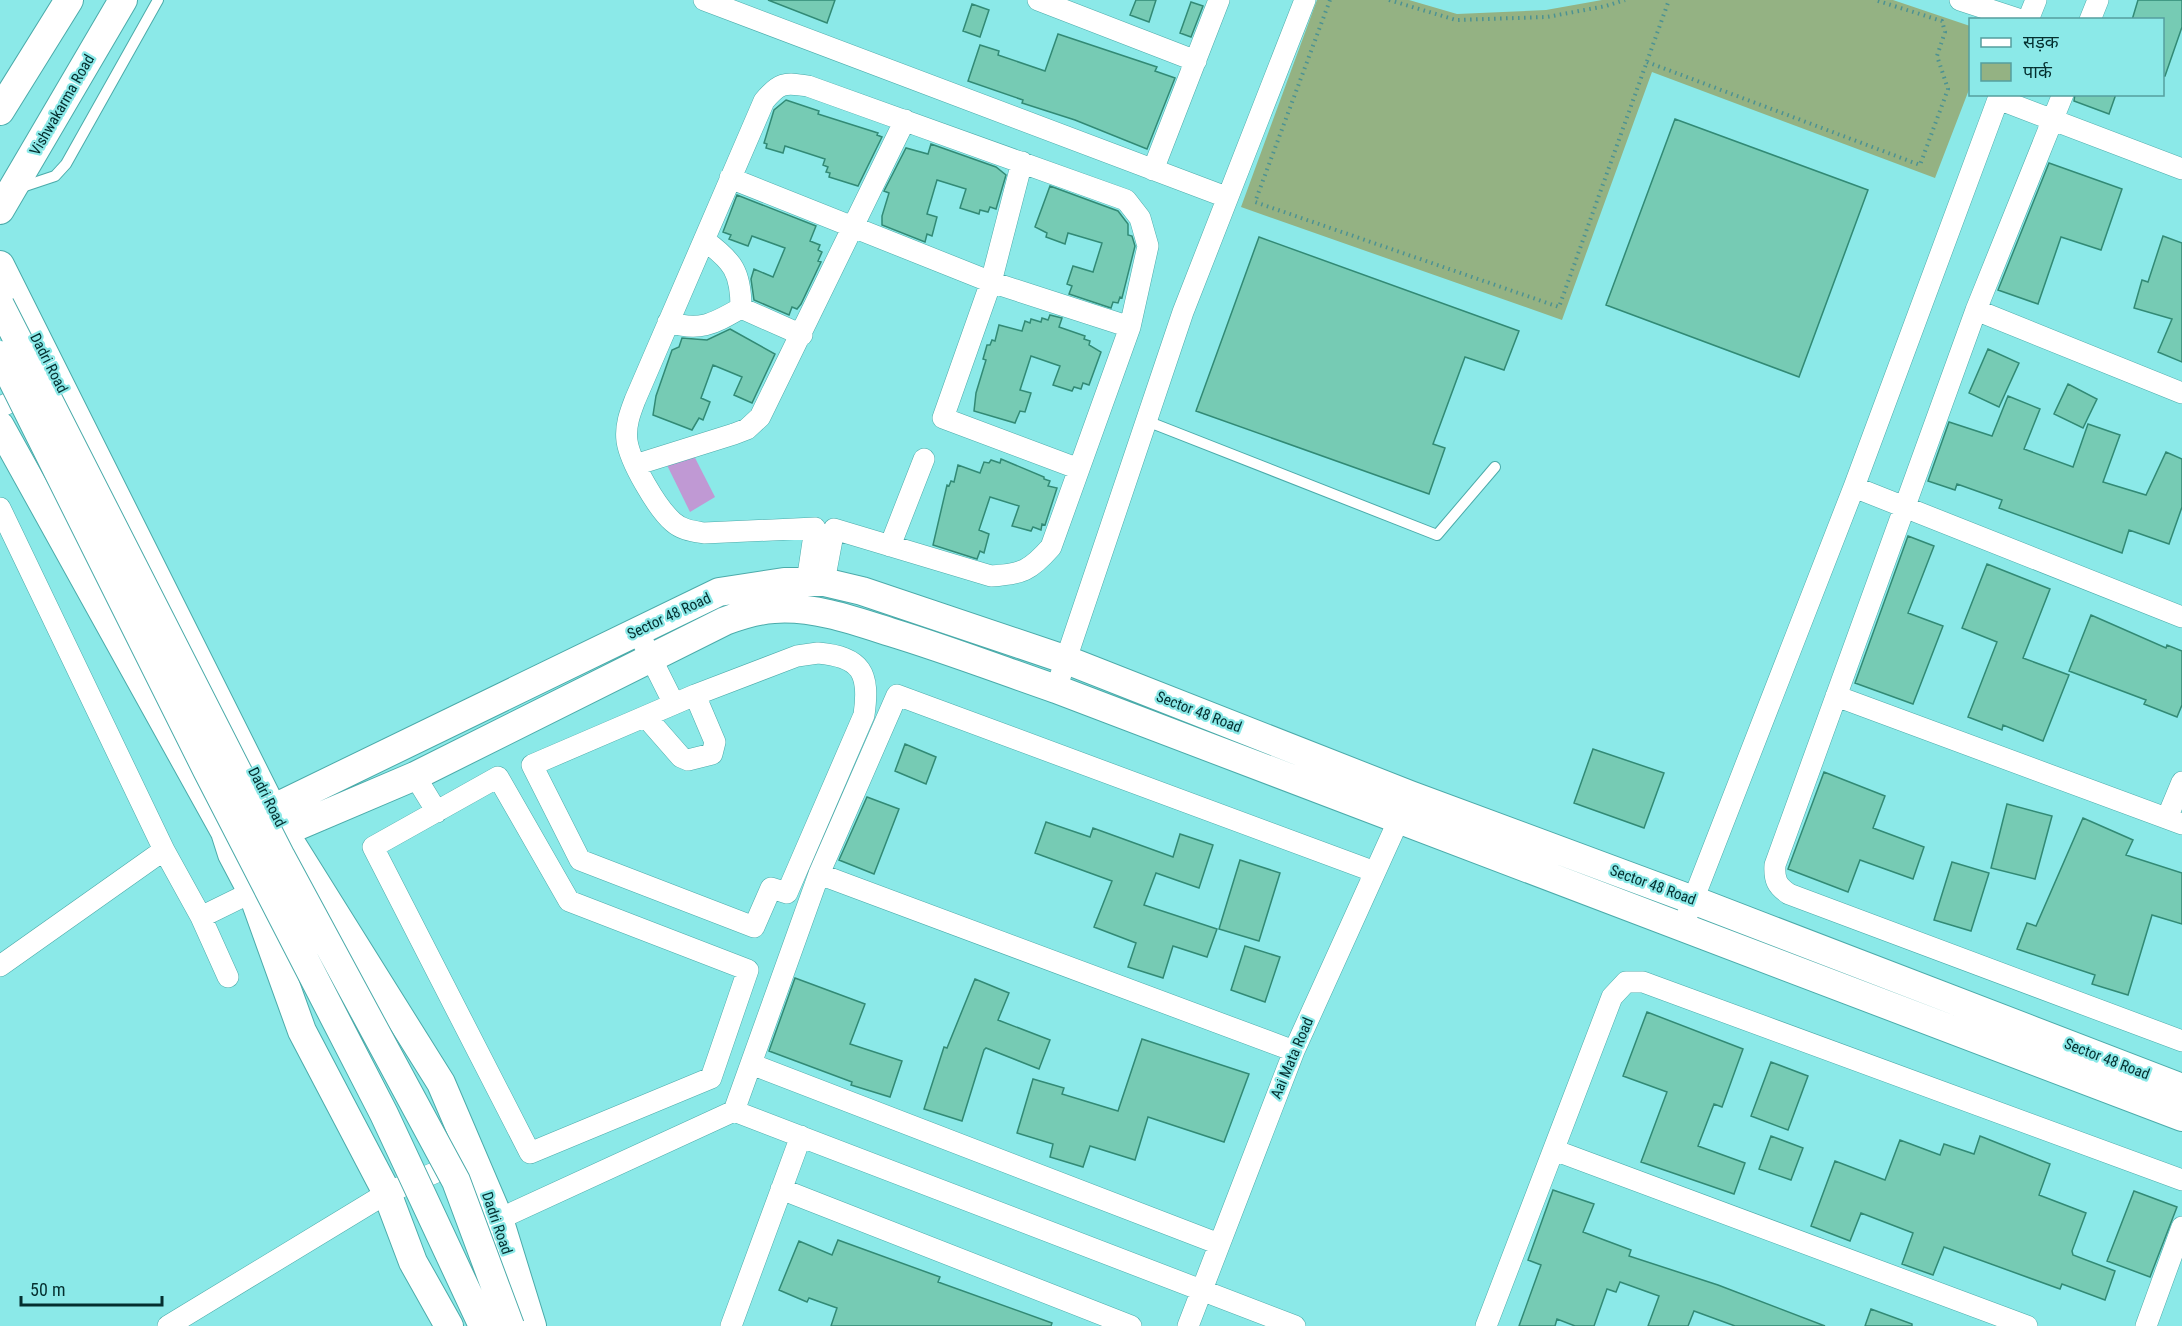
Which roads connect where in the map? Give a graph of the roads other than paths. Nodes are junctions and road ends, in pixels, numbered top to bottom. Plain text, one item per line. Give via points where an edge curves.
1 (69, 0) edge
2 (123, 0) edge
3 (158, 0) edge
4 (1038, 0) edge
5 (1219, 0) edge
6 (1305, 0) edge
7 (1960, 0) edge
8 (2036, 0) edge
9 (2098, 0) edge
10 (712, 1) edge
11 (2015, 18) edge
12 (2029, 18) edge
13 (2091, 18) edge
14 (1196, 61) junction
15 (2062, 96) edge
16 (1999, 97) edge
17 (0, 111) edge
18 (905, 120) junction
19 (2053, 120) junction
20 (1022, 162) junction
21 (2182, 169) edge
22 (1153, 170) junction
23 (730, 178) junction
24 (1226, 197) junction
25 (6, 200) edge
26 (854, 226) junction
27 (704, 240) junction
28 (0, 266) edge
29 (991, 282) junction
30 (0, 304) edge
31 (741, 308) junction
32 (1976, 310) junction
33 (668, 322) junction
34 (1130, 327) junction
35 (802, 335) junction
36 (0, 355) edge
37 (58, 380) junction
38 (2182, 393) edge
39 (0, 407) edge
40 (1144, 420) junction
41 (0, 426) edge
42 (924, 459) dead end
43 (635, 465) junction
44 (1495, 467) dead end
45 (1079, 469) junction
46 (1854, 487) junction
47 (117, 498) junction
48 (1904, 506) junction
49 (0, 508) edge
50 (56, 528) junction
51 (890, 546) junction
52 (816, 582) junction
53 (2182, 616) edge
54 (637, 630) junction
55 (651, 658) junction
56 (1064, 659) junction
57 (1056, 689) junction
58 (695, 695) junction
59 (1836, 696) junction
60 (674, 704) junction
61 (646, 717) junction
62 (415, 776) junction
63 (2182, 782) edge
64 (1404, 807) junction
65 (437, 812) junction
66 (278, 820) junction
67 (2174, 821) edge
68 (228, 843) junction
69 (164, 850) junction
70 (1375, 872) junction
71 (819, 874) junction
72 (252, 892) junction
73 (1693, 900) junction
74 (201, 917) junction
75 (1683, 928) junction
76 (0, 966) edge
77 (228, 977) dead end
78 (2182, 1041) edge
79 (1294, 1051) junction
80 (751, 1064) junction
81 (2182, 1088) edge
82 (734, 1111) junction
83 (2182, 1117) edge
84 (801, 1136) junction
85 (1554, 1150) junction
86 (472, 1158) junction
87 (2182, 1180) edge
88 (782, 1189) junction
89 (387, 1193) junction
90 (499, 1219) junction
91 (2182, 1227) edge
92 (1219, 1244) junction
93 (1202, 1291) junction
94 (168, 1326) edge
95 (449, 1326) edge
96 (483, 1326) edge
97 (510, 1326) edge
98 (532, 1326) edge
99 (731, 1326) edge
100 (1131, 1326) edge
101 (1188, 1326) edge
102 (1295, 1326) edge
103 (1486, 1326) edge
104 (2027, 1326) edge
105 (2145, 1326) edge

1 - 17 street
2 - 25 street, Vishwakarma Road
3 - 25 lane via 66,164 55,176
4 - 14 street
5 - 14 street
6 - 24 street
7 - 11 street
8 - 12 street
9 - 13 street
10 - 22 street
14 - 22 street
15 - 19 street
16 - 19 street
16 - 46 street
18 - 20 street
18 - 23 street via 808,86 777,86 764,101
18 - 26 street
19 - 21 street
19 - 32 street
20 - 29 street
20 - 34 street via 1126,200 1140,218 1148,246
22 - 24 street
23 - 26 street
23 - 27 street
24 - 40 street
26 - 29 street
26 - 35 street
27 - 31 street via 727,257 741,285
27 - 33 street
28 - 37 street, Dadri Road
29 - 34 street
29 - 45 street via 942,418
30 - 97 street, bridge via 281,857 456,1181
31 - 33 street via 711,325 687,328
31 - 35 street
32 - 38 street
32 - 48 street
33 - 43 street via 627,423 627,442
34 - 45 street
35 - 43 street via 771,400 747,429
36 - 96 street, bridge via 207,771 384,1114
37 - 39 street
37 - 47 street, Dadri Road
40 - 44 lane via 1437,535
40 - 56 street
41 - 50 street
42 - 51 street
43 - 52 street via 664,512 686,530 704,533 815,528
45 - 51 street via 1051,547 1035,565 1018,574 991,576
46 - 48 street
46 - 73 street
47 - 50 street
47 - 66 street, Dadri Road
48 - 53 street
48 - 59 street
49 - 69 street
50 - 68 street
51 - 52 street via 834,529
52 - 54 street, Sector 48 Road via 784,582 719,592
52 - 56 street, Sector 48 Road via 862,591
54 - 55 street
54 - 66 street, Sector 48 Road
55 - 57 street, Sector 48 Road via 750,612 812,611 918,640
55 - 60 street
55 - 62 street, Sector 48 Road
56 - 57 street
56 - 64 street, Sector 48 Road
57 - 64 street, Sector 48 Road
58 - 60 street
58 - 61 street via 715,742 712,754 688,760 681,757
58 - 61 street via 797,656 818,653 851,660 863,672 868,689 864,715 787,893 771,888 754,927 580,860 532,765
59 - 67 street
59 - 78 street via 1775,865 1774,878 1779,888
60 - 61 street
62 - 65 street
62 - 66 street, Sector 48 Road
63 - 67 street
64 - 70 street, Aai Mata Road
64 - 73 street, Sector 48 Road
64 - 75 street, Sector 48 Road
65 - 65 street via 498,777 569,901 748,970 711,1078 530,1153 373,847
66 - 68 street, Sector 48 Road
66 - 86 street, Dadri Road via 441,1083
68 - 72 street
69 - 74 street
69 - 76 street
70 - 71 street via 897,696
70 - 79 street, Aai Mata Road
71 - 79 street
71 - 80 street
72 - 74 street
72 - 89 street via 302,1031
73 - 75 street
73 - 81 street, Sector 48 Road
74 - 77 street
75 - 83 street, Sector 48 Road
79 - 92 street, Aai Mata Road
80 - 82 street
80 - 92 street
82 - 84 street
82 - 90 street
84 - 88 street
84 - 93 street
85 - 87 street via 1612,997 1626,982 1643,982
85 - 103 street
85 - 104 street
86 - 89 street
86 - 90 street, Dadri Road
88 - 99 street
88 - 100 street
89 - 94 street
89 - 95 street via 414,1262
90 - 98 street, Dadri Road
91 - 105 street
92 - 93 street, Aai Mata Road
93 - 101 street, Aai Mata Road
93 - 102 street

